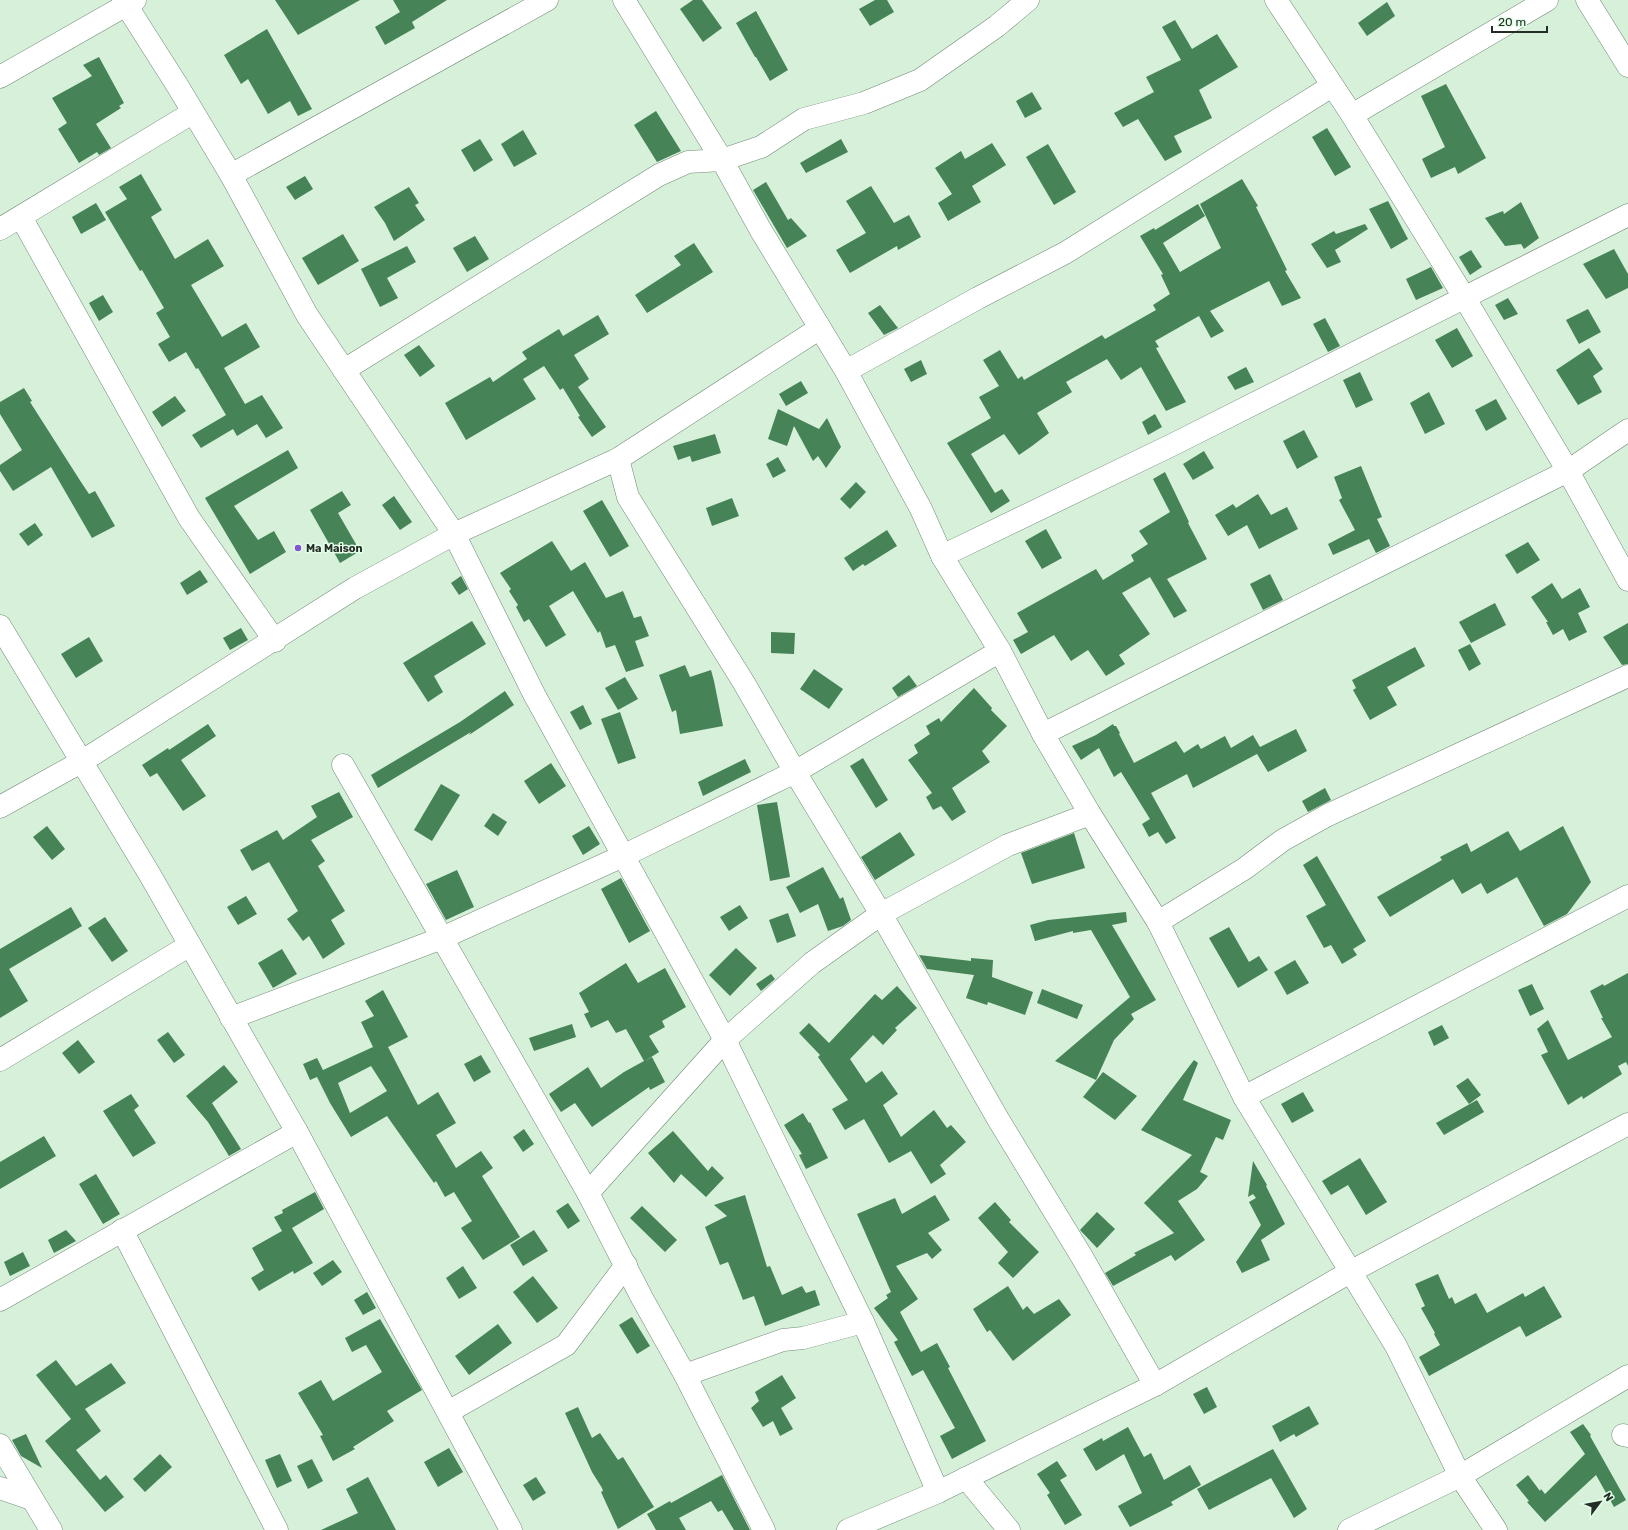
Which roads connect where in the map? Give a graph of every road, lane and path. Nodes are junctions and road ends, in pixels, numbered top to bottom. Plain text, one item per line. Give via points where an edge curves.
1 (547, 0) edge
2 (624, 0) edge
3 (1028, 0) edge
4 (1276, 0) edge
5 (1547, 0) edge
6 (1587, 0) edge
7 (128, 2) edge
8 (1628, 66) edge
9 (0, 77) edge
10 (1332, 86) junction
11 (192, 113) junction
12 (1352, 115) junction
13 (722, 160) junction
14 (230, 175) junction
15 (1628, 215) edge
16 (21, 217) junction
17 (0, 229) edge
18 (1464, 297) junction
19 (820, 328) junction
20 (344, 370) junction
21 (846, 371) junction
22 (1628, 430) edge
23 (618, 459) junction
24 (1568, 470) junction
25 (454, 534) junction
26 (942, 556) junction
27 (1628, 580) edge
28 (0, 626) edge
29 (275, 640) junction
30 (1000, 651) junction
31 (1628, 676) edge
32 (1043, 734) junction
33 (81, 762) junction
34 (343, 765) dead end
35 (795, 772) junction
36 (0, 807) edge
37 (1090, 814) junction
38 (623, 856) junction
39 (1628, 896) edge
40 (880, 914) junction
41 (1158, 922) junction
42 (442, 938) junction
43 (190, 945) junction
44 (231, 1018) junction
45 (725, 1040) junction
46 (0, 1060) edge
47 (1244, 1097) junction
48 (1628, 1124) edge
49 (297, 1132) junction
50 (588, 1193) junction
51 (122, 1230) junction
52 (626, 1265) junction
53 (1350, 1272) junction
54 (0, 1300) edge
55 (863, 1322) junction
56 (685, 1375) junction
57 (1628, 1376) edge
58 (1155, 1385) junction
59 (448, 1412) junction
60 (0, 1445) edge
61 (1460, 1476) junction
62 (966, 1478) junction
63 (0, 1488) edge
64 (938, 1492) junction
65 (32, 1499) junction
66 (51, 1530) edge
67 (277, 1530) edge
68 (512, 1530) edge
69 (764, 1530) edge
70 (848, 1530) edge
71 (1009, 1530) edge
72 (1349, 1530) edge
73 (1496, 1530) edge

1 - 14 street
2 - 13 street
3 - 13 street via 997,26 920,80 864,103 804,119 761,147
4 - 10 street
5 - 12 street
6 - 8 street
7 - 9 street
7 - 11 street
10 - 12 street
10 - 21 street via 1065,253
11 - 14 street
11 - 16 street
12 - 18 street
13 - 19 street
13 - 20 street via 688,162 659,175
14 - 20 street via 304,310
15 - 18 street
16 - 17 street
16 - 29 street via 189,518
18 - 24 street
18 - 26 street via 1172,445
19 - 21 street
19 - 23 street
20 - 25 street
21 - 26 street via 921,509
22 - 24 street
23 - 25 street
23 - 35 street via 628,497 744,683
24 - 27 street
24 - 32 street
25 - 29 street via 355,588
25 - 38 street via 535,696
26 - 30 street
28 - 33 street
29 - 33 street
30 - 32 street
30 - 35 street
31 - 41 street via 1328,815 1283,840 1244,868
32 - 37 street
33 - 36 street
33 - 43 street
34 - 42 street
35 - 38 street
35 - 40 street
37 - 40 street via 1008,845
37 - 41 street
38 - 42 street
38 - 45 street
39 - 47 street
40 - 45 street via 812,963
40 - 58 street
41 - 47 street
42 - 44 street
42 - 50 street
43 - 44 street
43 - 46 street
44 - 49 street
45 - 50 street
45 - 55 street
47 - 53 street
48 - 53 street
49 - 51 street
49 - 59 street
50 - 52 street
51 - 54 street
51 - 67 street
52 - 56 street
52 - 59 street via 566,1345
53 - 58 street
53 - 61 street via 1396,1346
55 - 56 street via 804,1338 783,1340
55 - 64 street
56 - 69 street
57 - 61 street
58 - 62 street
59 - 68 street
60 - 65 street
61 - 72 street
61 - 73 street
62 - 64 street
62 - 71 street
63 - 65 street
64 - 70 street
65 - 66 street

